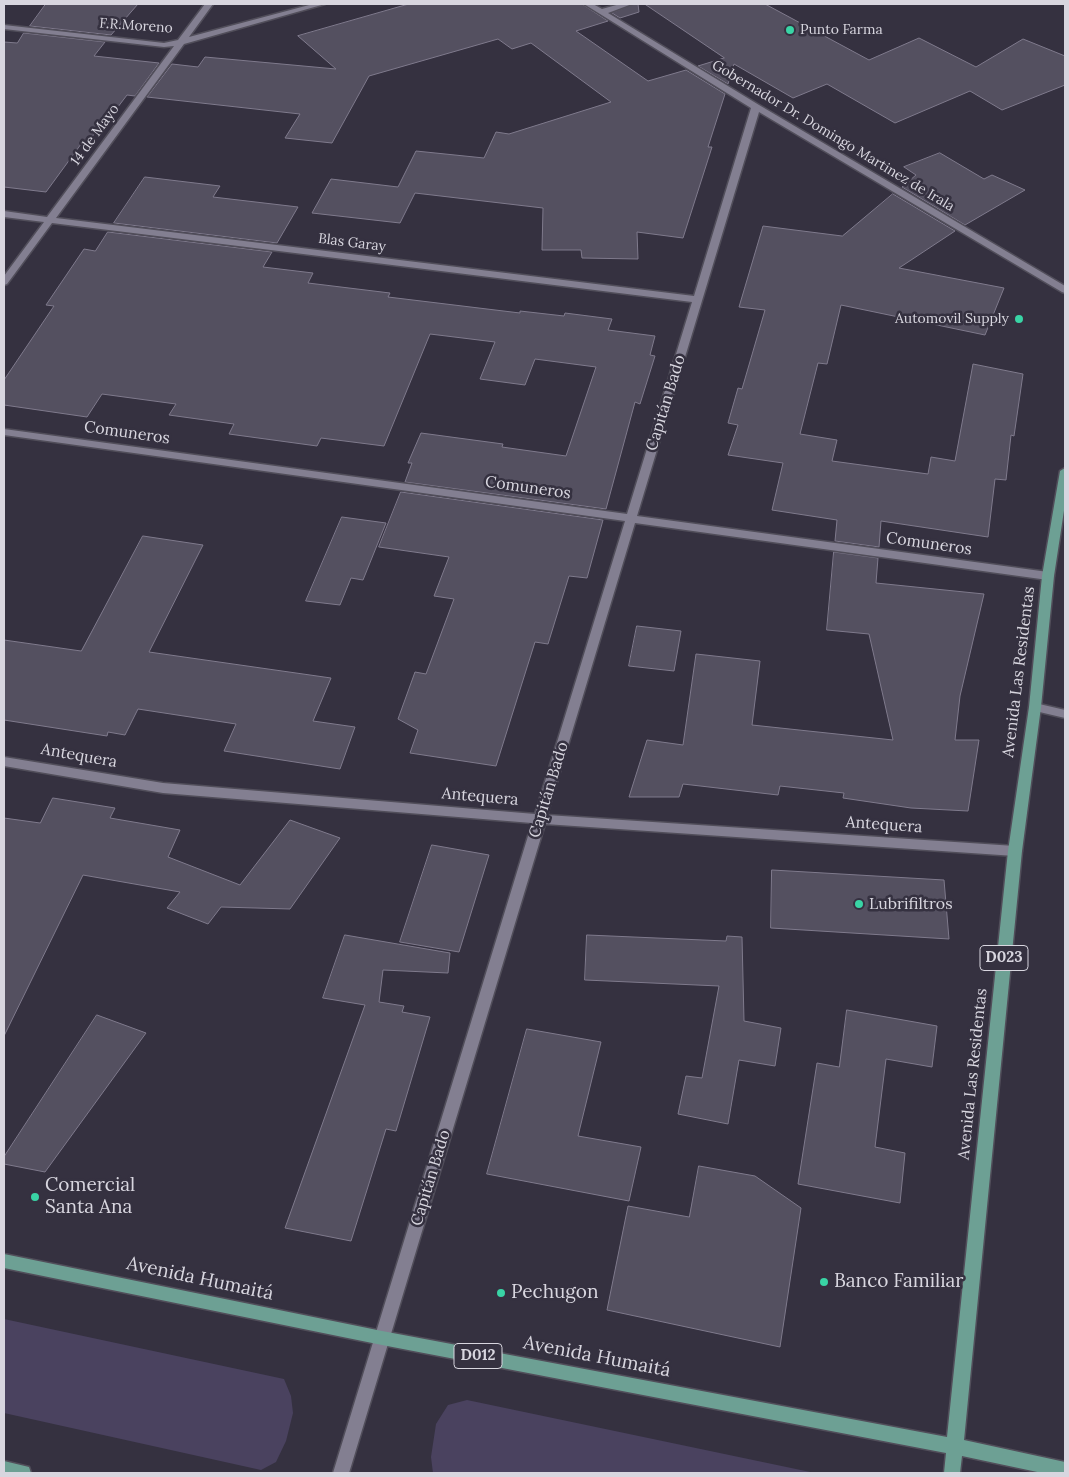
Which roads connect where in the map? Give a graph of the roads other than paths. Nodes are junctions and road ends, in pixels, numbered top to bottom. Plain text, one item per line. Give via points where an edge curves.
1 (209, 4) edge
2 (321, 4) edge
3 (588, 4) edge
4 (628, 4) edge
5 (601, 12) junction
6 (4, 27) edge
7 (181, 42) junction
8 (756, 107) junction
9 (4, 214) edge
10 (50, 220) junction
11 (4, 282) edge
12 (1065, 290) edge
13 (698, 300) junction
14 (4, 432) edge
15 (1065, 472) edge
16 (631, 519) junction
17 (1048, 576) junction
18 (1034, 708) junction
19 (1065, 714) edge
20 (4, 761) edge
21 (540, 819) junction
22 (1016, 851) junction
23 (4, 1261) edge
24 (382, 1338) junction
25 (953, 1446) junction
26 (4, 1469) edge
27 (1065, 1470) edge
28 (23, 1473) edge
29 (341, 1473) edge
30 (952, 1473) edge

1 - 7 street, 14 de Mayo
2 - 7 street, F.R.Moreno
3 - 5 street, Gobernador Dr. Domingo Martinez de Irala
4 - 5 street
5 - 8 street, Gobernador Dr. Domingo Martinez de Irala
6 - 7 street, F.R.Moreno via 164,45
7 - 10 street, 14 de Mayo
8 - 12 street, Gobernador Dr. Domingo Martinez de Irala
8 - 13 street, Capitán Bado
9 - 10 street, Blas Garay
10 - 11 street, 14 de Mayo
10 - 13 street, Blas Garay
13 - 16 street, Capitán Bado
14 - 16 street, Comuneros
15 - 17 main road, Avenida Las Residentas / D023
16 - 17 street, Comuneros
16 - 21 street, Capitán Bado
17 - 18 main road, Avenida Las Residentas / D023
18 - 19 street
18 - 22 main road, Avenida Las Residentas / D023
20 - 21 street, Antequera via 163,788
21 - 22 street, Antequera
21 - 24 street, Capitán Bado
22 - 25 main road, Avenida Las Residentas / D023
23 - 24 main road, Avenida Humaitá / D012
24 - 25 main road, Avenida Humaitá / D012
24 - 29 street, Capitán Bado
25 - 27 main road, Avenida Humaitá / D012
25 - 30 main road, Avenida Las Residentas / D023
26 - 28 main road

